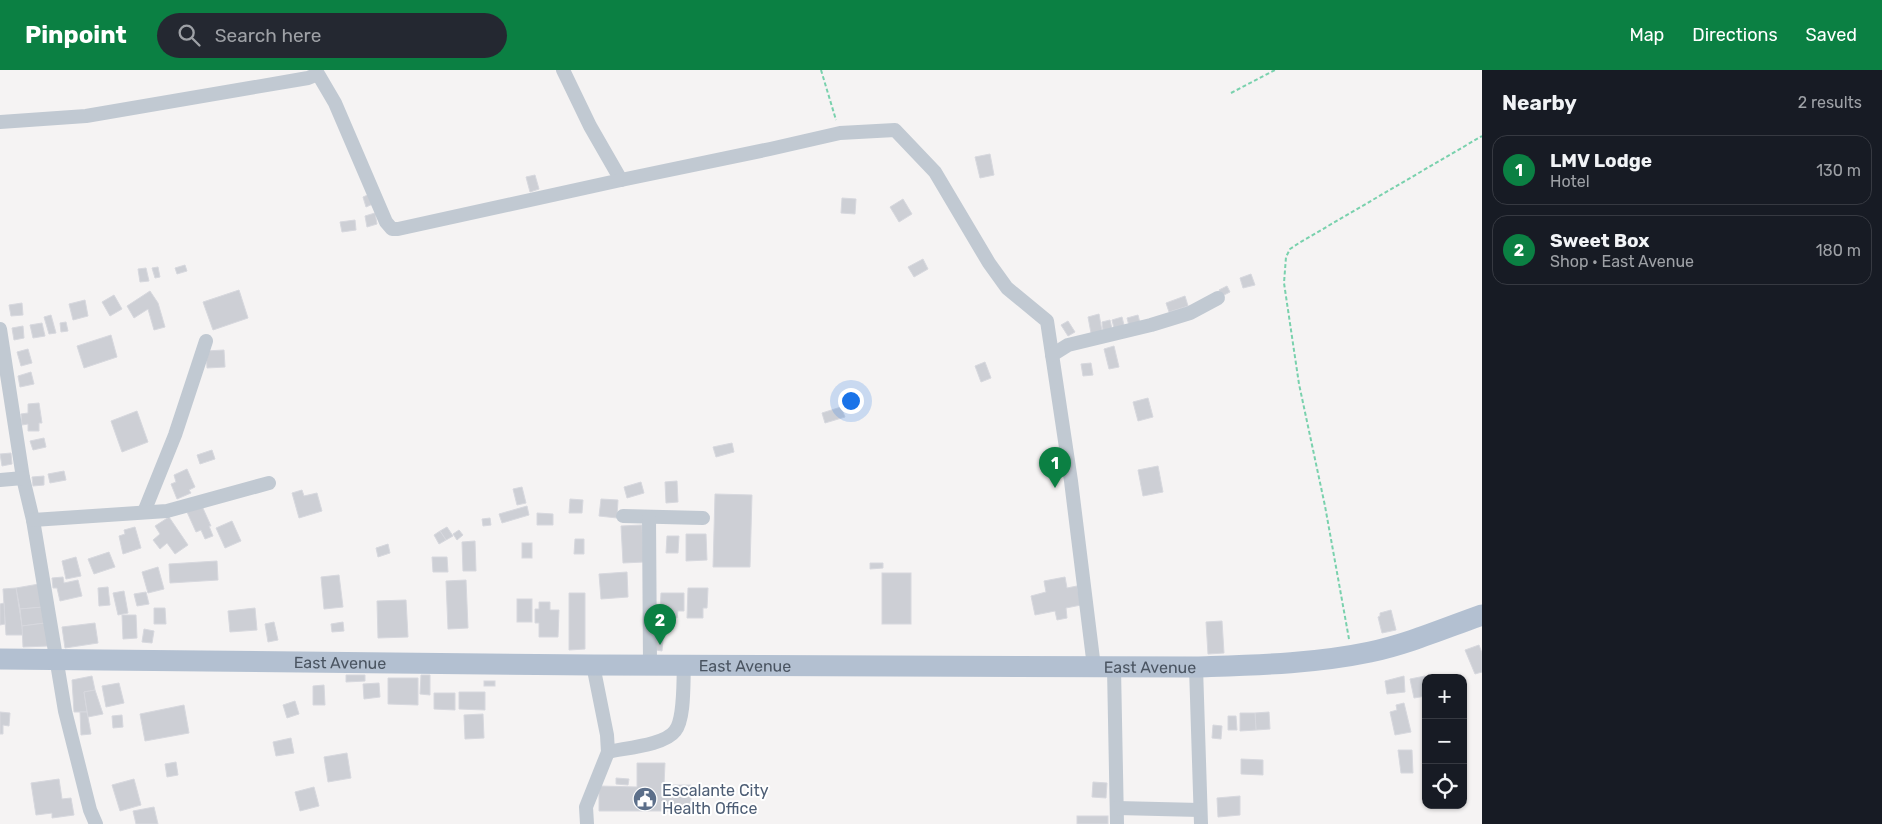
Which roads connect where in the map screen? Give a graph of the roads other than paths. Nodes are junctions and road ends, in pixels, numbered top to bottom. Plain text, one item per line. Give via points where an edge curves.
1 (563, 70) edge
2 (0, 122) edge
3 (621, 180) junction
4 (1218, 298) dead end
5 (0, 329) edge
6 (206, 341) dead end
7 (1052, 355) junction
8 (23, 478) junction
9 (0, 480) edge
10 (269, 484) dead end
11 (144, 512) junction
12 (624, 516) dead end
13 (649, 517) junction
14 (703, 518) dead end
15 (33, 520) junction
16 (1482, 614) edge
17 (0, 659) edge
18 (57, 659) junction
19 (684, 665) junction
20 (593, 666) junction
21 (650, 666) junction
22 (1104, 667) junction
23 (1196, 667) junction
24 (608, 752) junction
25 (1117, 808) junction
26 (1200, 810) junction
27 (96, 824) edge
28 (586, 824) edge
29 (1117, 824) edge
30 (1201, 824) edge

1 - 3 street
2 - 3 street via 86,116 318,74 335,103 386,222 392,229
3 - 7 street via 770,150 840,132 895,130 936,172 1007,288 1046,321
4 - 7 street via 1190,312 1151,325 1068,344
5 - 8 street
6 - 11 street via 176,436
7 - 22 street via 1070,481
8 - 9 street
8 - 15 street
10 - 11 street via 167,511
11 - 15 street
12 - 13 street
13 - 14 street
13 - 21 street
15 - 18 street
16 - 23 main road, East Avenue via 1426,636 1370,652 1295,663
17 - 18 main road, East Avenue
18 - 20 main road, East Avenue
18 - 27 street via 65,711
19 - 21 main road, East Avenue
19 - 22 main road, East Avenue
19 - 24 street via 682,713 675,731 662,741
20 - 21 main road, East Avenue
20 - 24 street
22 - 23 main road, East Avenue
22 - 25 street
23 - 26 street
24 - 28 street via 586,807
25 - 26 street
25 - 29 street
26 - 30 street

